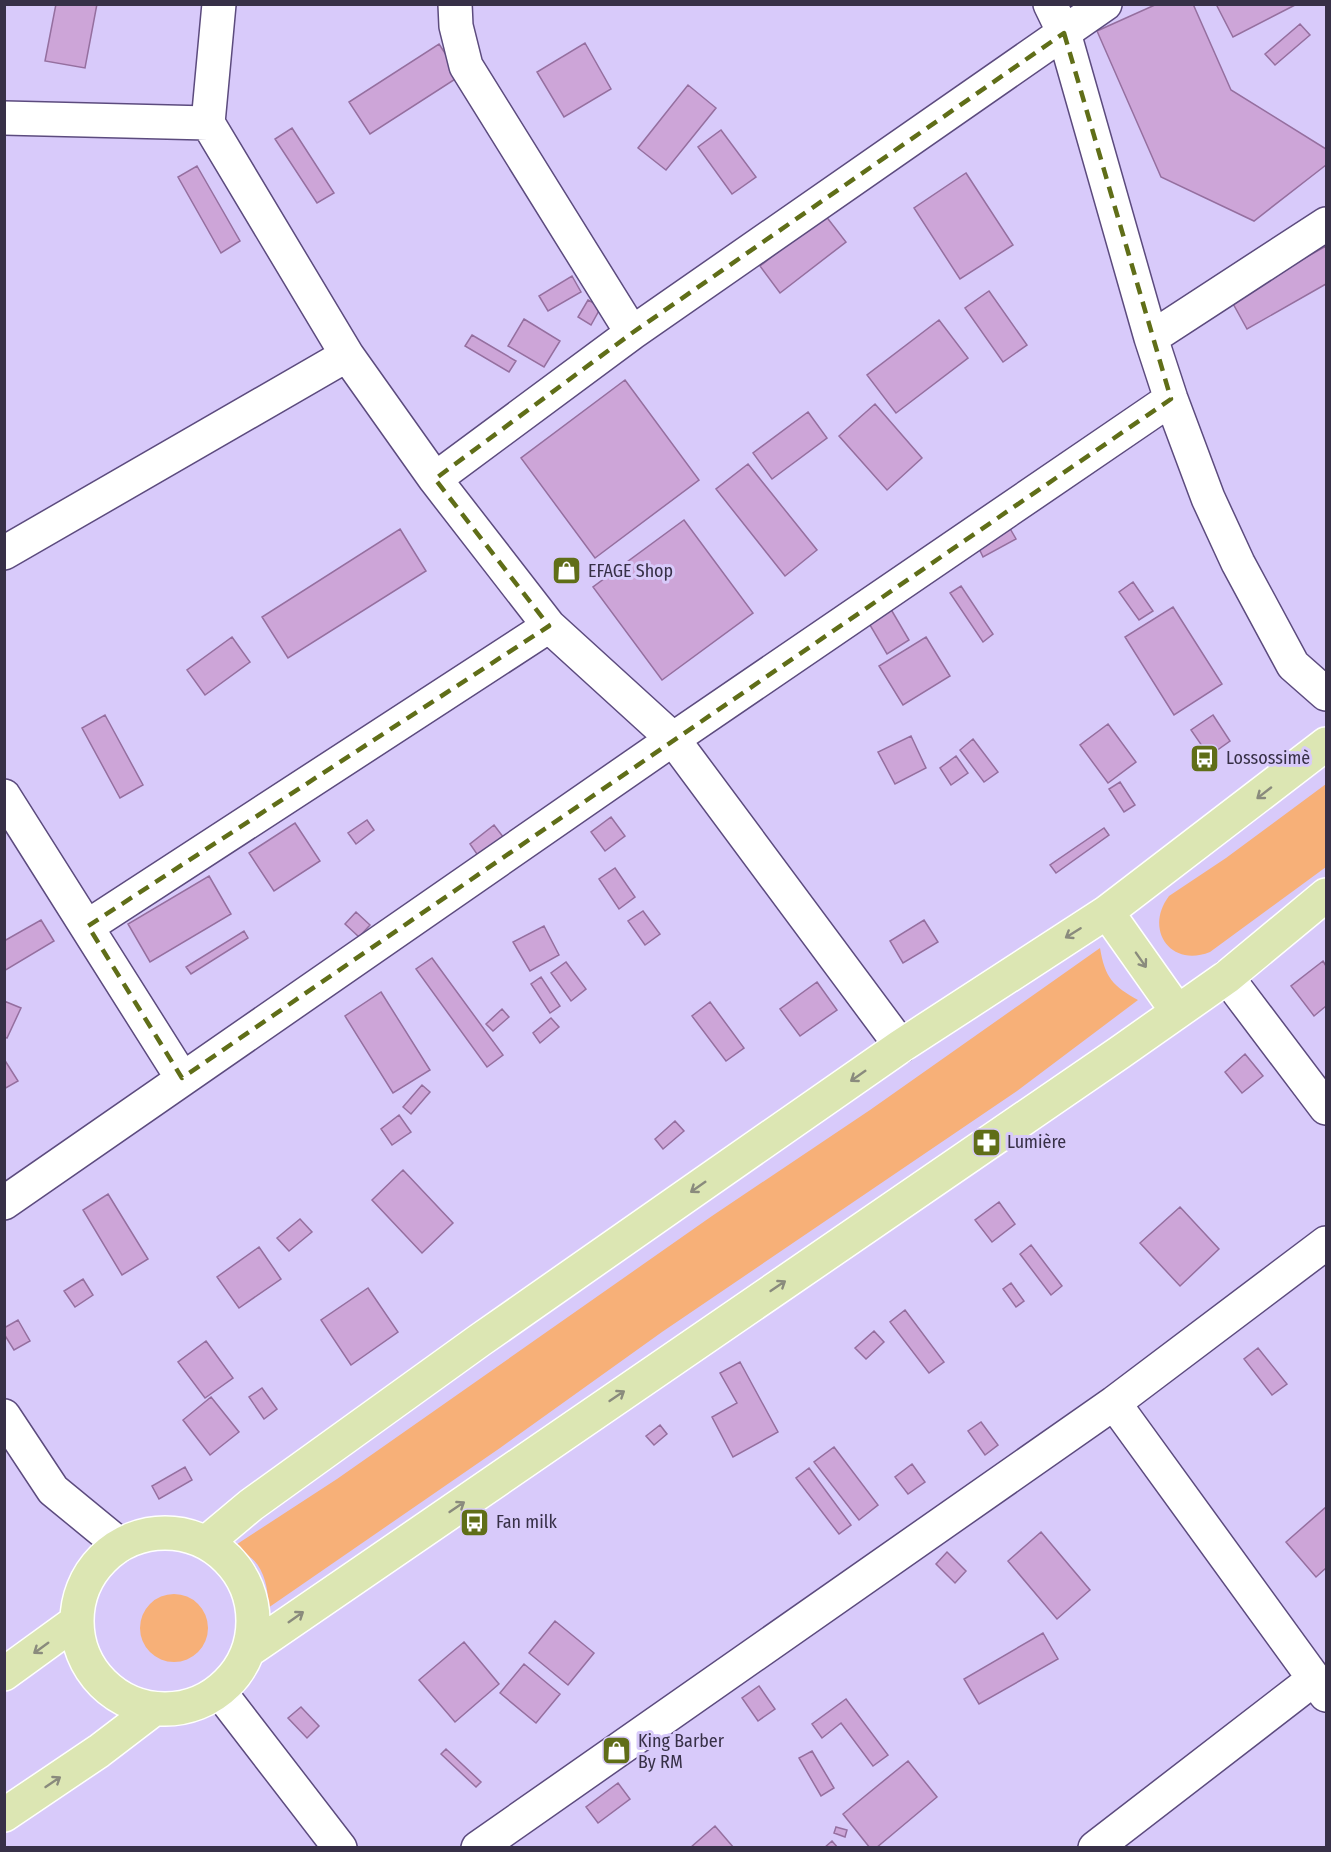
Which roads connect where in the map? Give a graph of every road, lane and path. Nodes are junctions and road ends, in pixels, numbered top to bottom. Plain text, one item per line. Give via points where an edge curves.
1 (219, 4) edge
2 (455, 4) edge
3 (1104, 4) edge
4 (1057, 19) edge
5 (4, 118) edge
6 (208, 123) junction
7 (1326, 224) edge
8 (632, 333) junction
9 (1151, 338) junction
10 (347, 355) junction
11 (1171, 399) junction
12 (435, 479) junction
13 (4, 553) edge
14 (549, 626) junction
15 (1326, 694) edge
16 (673, 739) junction
17 (1326, 744) edge
18 (4, 796) edge
19 (1326, 895) edge
20 (1107, 912) junction
21 (87, 926) junction
22 (1227, 977) junction
23 (1177, 1011) junction
24 (901, 1046) junction
25 (182, 1078) junction
26 (1326, 1108) edge
27 (4, 1203) edge
28 (1326, 1243) edge
29 (1114, 1403) junction
30 (4, 1416) edge
31 (208, 1541) junction
32 (120, 1545) junction
33 (77, 1621) junction
34 (248, 1651) junction
35 (4, 1674) edge
36 (1320, 1687) edge
37 (219, 1691) junction
38 (154, 1709) junction
39 (4, 1815) edge
40 (340, 1848) edge
41 (478, 1848) edge
42 (1095, 1848) edge

1 - 6 street
2 - 8 street via 466,66
3 - 4 street
4 - 8 street
4 - 9 street
5 - 6 street
6 - 10 street
7 - 9 street
8 - 12 street
9 - 11 street
10 - 12 street
10 - 13 street
11 - 15 street via 1238,563 1293,664
11 - 16 street
12 - 14 street
14 - 16 street
14 - 21 street
16 - 24 street
16 - 25 street
17 -> 20 main road
18 - 21 street
19 - 22 main road
20 -> 23 main road
20 -> 24 main road
21 - 25 street
22 - 23 main road
22 - 26 street
34 -> 23 main road
24 -> 31 main road via 480,1340 251,1505
25 - 27 street
28 - 29 street
29 - 36 street
29 - 41 street
30 - 32 street via 53,1490
31 - 32 main road via 186,1533 163,1533 140,1536
31 - 34 main road via 237,1569 247,1588 253,1630
32 - 33 main road via 94,1570 79,1603
33 -> 35 main road
33 - 38 main road via 79,1639 93,1673 120,1697
34 - 37 main road via 236,1673
36 - 42 street
37 - 38 main road via 188,1707
37 - 40 street
39 -> 38 main road

